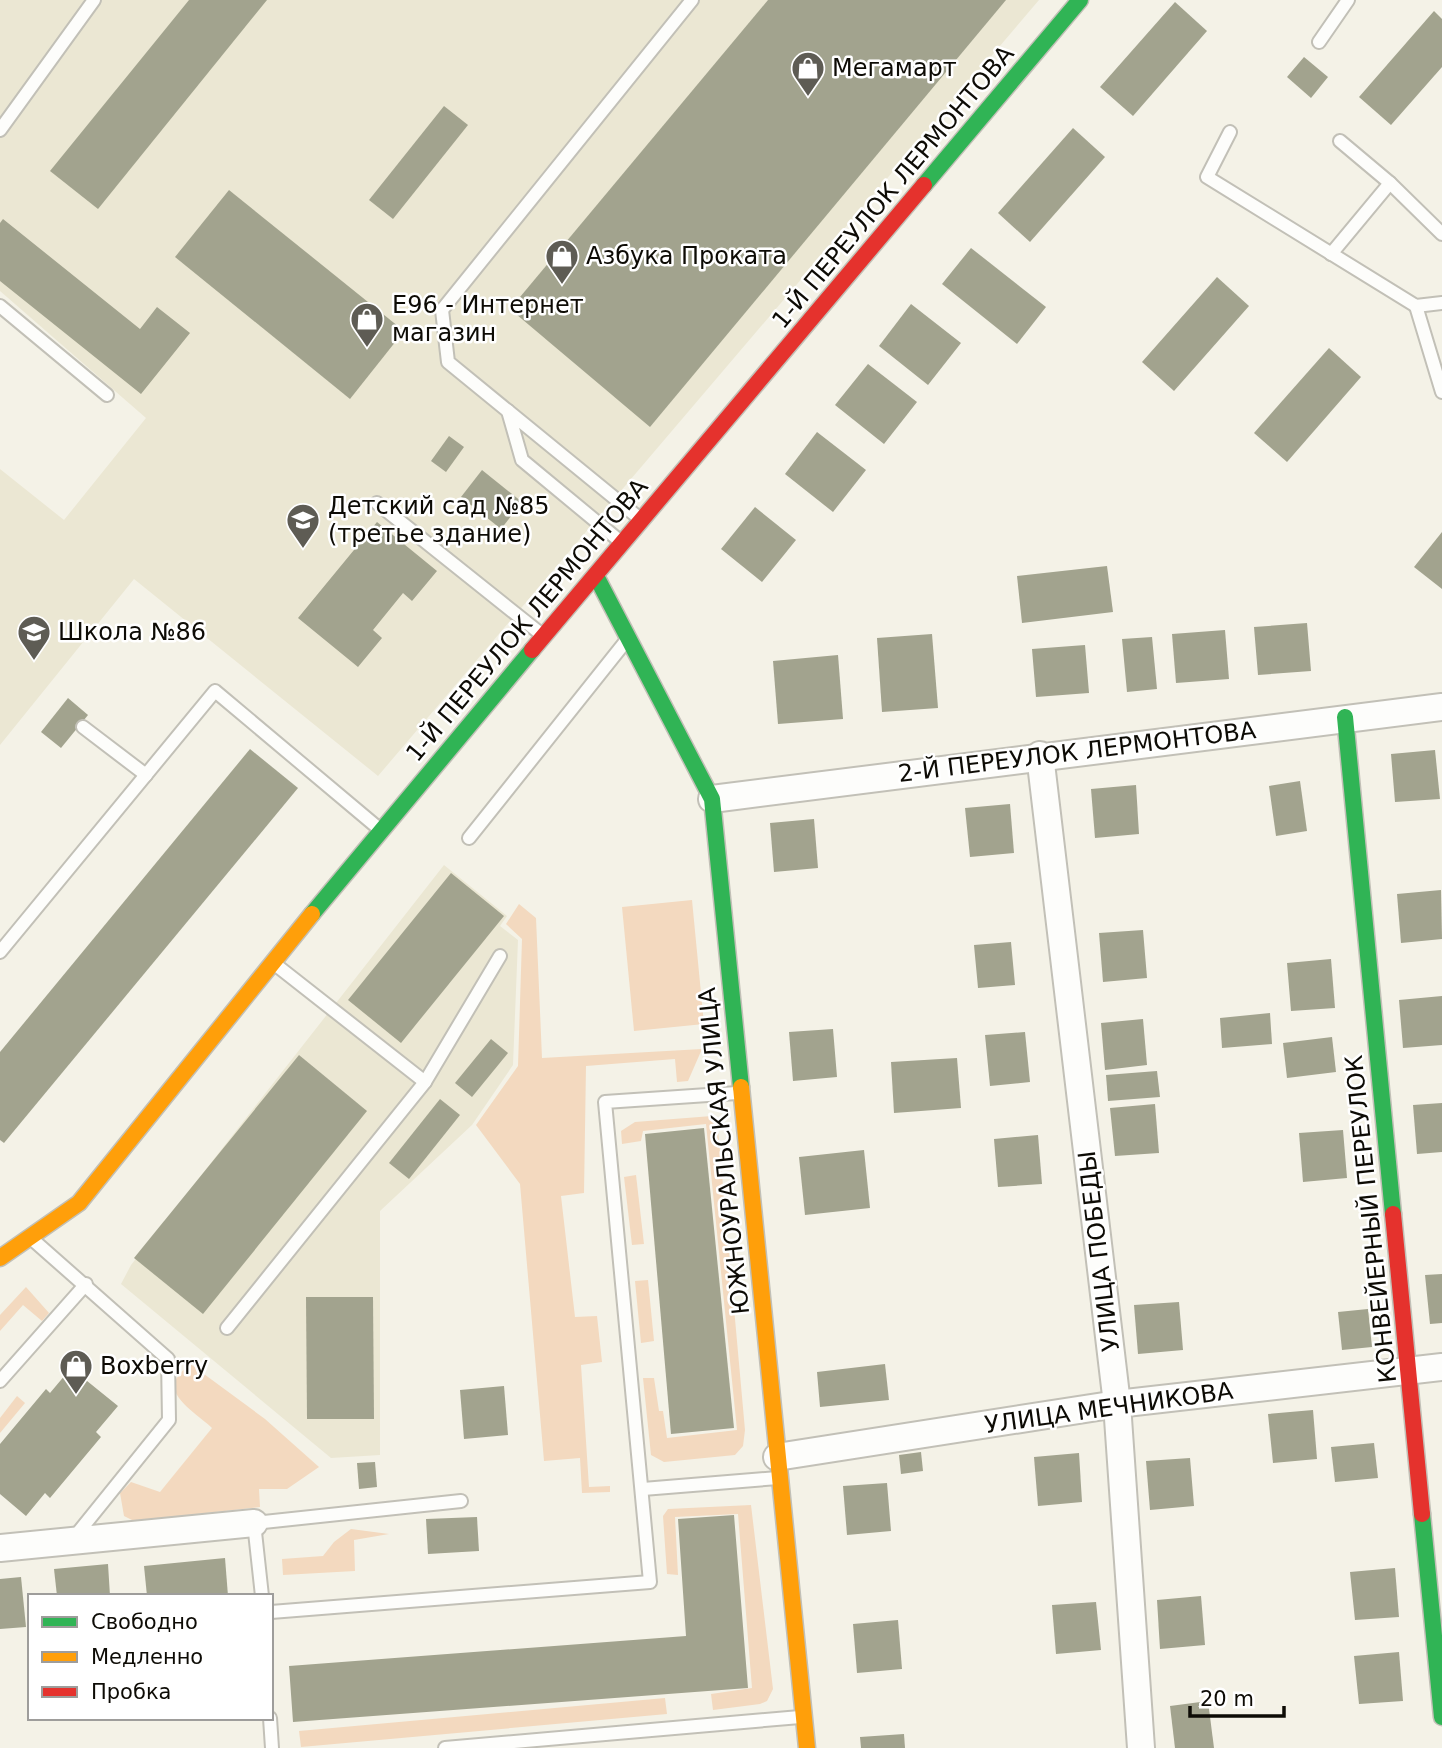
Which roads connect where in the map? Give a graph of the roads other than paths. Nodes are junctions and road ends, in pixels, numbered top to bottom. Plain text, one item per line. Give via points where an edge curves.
1 (94, 0) edge
2 (692, 0) edge
3 (1080, 0) edge
4 (1348, 0) edge
5 (1319, 43) dead end
6 (0, 130) edge
7 (1230, 132) dead end
8 (1340, 141) dead end
9 (1390, 183) junction
10 (1442, 234) edge
11 (1331, 254) junction
12 (1442, 303) edge
13 (0, 306) edge
14 (1416, 306) junction
15 (1442, 392) edge
16 (107, 395) dead end
17 (508, 411) junction
18 (377, 503) dead end
19 (642, 520) junction
20 (623, 543) junction
21 (596, 576) junction
22 (544, 636) junction
23 (628, 638) junction
24 (1442, 707) edge
25 (1345, 718) junction
26 (83, 727) dead end
27 (1040, 755) junction
28 (146, 775) junction
29 (712, 799) junction
30 (380, 830) junction
31 (469, 838) dead end
32 (0, 952) edge
33 (500, 956) dead end
34 (273, 963) junction
35 (425, 1082) junction
36 (741, 1093) junction
37 (30, 1237) junction
38 (0, 1258) edge
39 (86, 1284) junction
40 (226, 1328) dead end
41 (1442, 1367) edge
42 (1409, 1370) junction
43 (0, 1381) edge
44 (1117, 1404) junction
45 (778, 1468) junction
46 (643, 1489) junction
47 (461, 1501) dead end
48 (254, 1523) junction
49 (72, 1541) junction
50 (0, 1548) edge
51 (262, 1594) edge
52 (273, 1612) edge
53 (804, 1717) junction
54 (1442, 1717) edge
55 (270, 1720) edge
56 (272, 1748) edge
57 (445, 1748) edge
58 (807, 1748) edge
59 (1141, 1748) edge

1 - 6 lane
2 - 17 lane via 442,310 449,362
3 - 19 street, 1-Й ПЕРЕУЛОК ЛЕРМОНТОВА
4 - 5 lane
7 - 11 lane via 1207,177
8 - 9 lane
9 - 10 lane
9 - 11 lane
11 - 14 lane
12 - 14 lane
13 - 16 lane
14 - 15 lane
17 - 19 lane
17 - 20 lane via 522,460
18 - 22 lane
19 - 20 street, 1-Й ПЕРЕУЛОК ЛЕРМОНТОВА
20 - 21 street, 1-Й ПЕРЕУЛОК ЛЕРМОНТОВА
21 - 22 street, 1-Й ПЕРЕУЛОК ЛЕРМОНТОВА
21 - 23 street, ЮЖНОУРАЛЬСКАЯ УЛИЦА
22 - 30 street, 1-Й ПЕРЕУЛОК ЛЕРМОНТОВА
23 - 29 street, ЮЖНОУРАЛЬСКАЯ УЛИЦА
23 - 31 lane
24 - 25 street, 2-Й ПЕРЕУЛОК ЛЕРМОНТОВА
25 - 27 street, 2-Й ПЕРЕУЛОК ЛЕРМОНТОВА
25 - 42 street, КОНВЕЙЕРНЫЙ ПЕРЕУЛОК
26 - 28 lane
27 - 29 street, 2-Й ПЕРЕУЛОК ЛЕРМОНТОВА
27 - 44 street, УЛИЦА ПОБЕДЫ
28 - 30 lane via 215,691
28 - 32 lane
29 - 36 street, ЮЖНОУРАЛЬСКАЯ УЛИЦА
30 - 34 street, 1-Й ПЕРЕУЛОК ЛЕРМОНТОВА
33 - 35 lane
34 - 35 lane
34 - 37 street, 1-Й ПЕРЕУЛОК ЛЕРМОНТОВА via 79,1203
35 - 40 lane
36 - 45 street, ЮЖНОУРАЛЬСКАЯ УЛИЦА
36 - 46 lane via 605,1102
37 - 38 street, 1-Й ПЕРЕУЛОК ЛЕРМОНТОВА
37 - 39 lane
39 - 43 lane
39 - 49 lane via 168,1359 169,1420
41 - 42 street, УЛИЦА МЕЧНИКОВА
42 - 44 street, УЛИЦА МЕЧНИКОВА
42 - 54 street, КОНВЕЙЕРНЫЙ ПЕРЕУЛОК
44 - 45 street, УЛИЦА МЕЧНИКОВА
44 - 59 street, УЛИЦА ПОБЕДЫ
45 - 46 lane
45 - 53 street, ЮЖНОУРАЛЬСКАЯ УЛИЦА
46 - 52 lane via 650,1582
47 - 48 lane
48 - 49 street
48 - 51 lane
49 - 50 street
53 - 57 lane
53 - 58 street, ЮЖНОУРАЛЬСКАЯ УЛИЦА
55 - 56 lane

